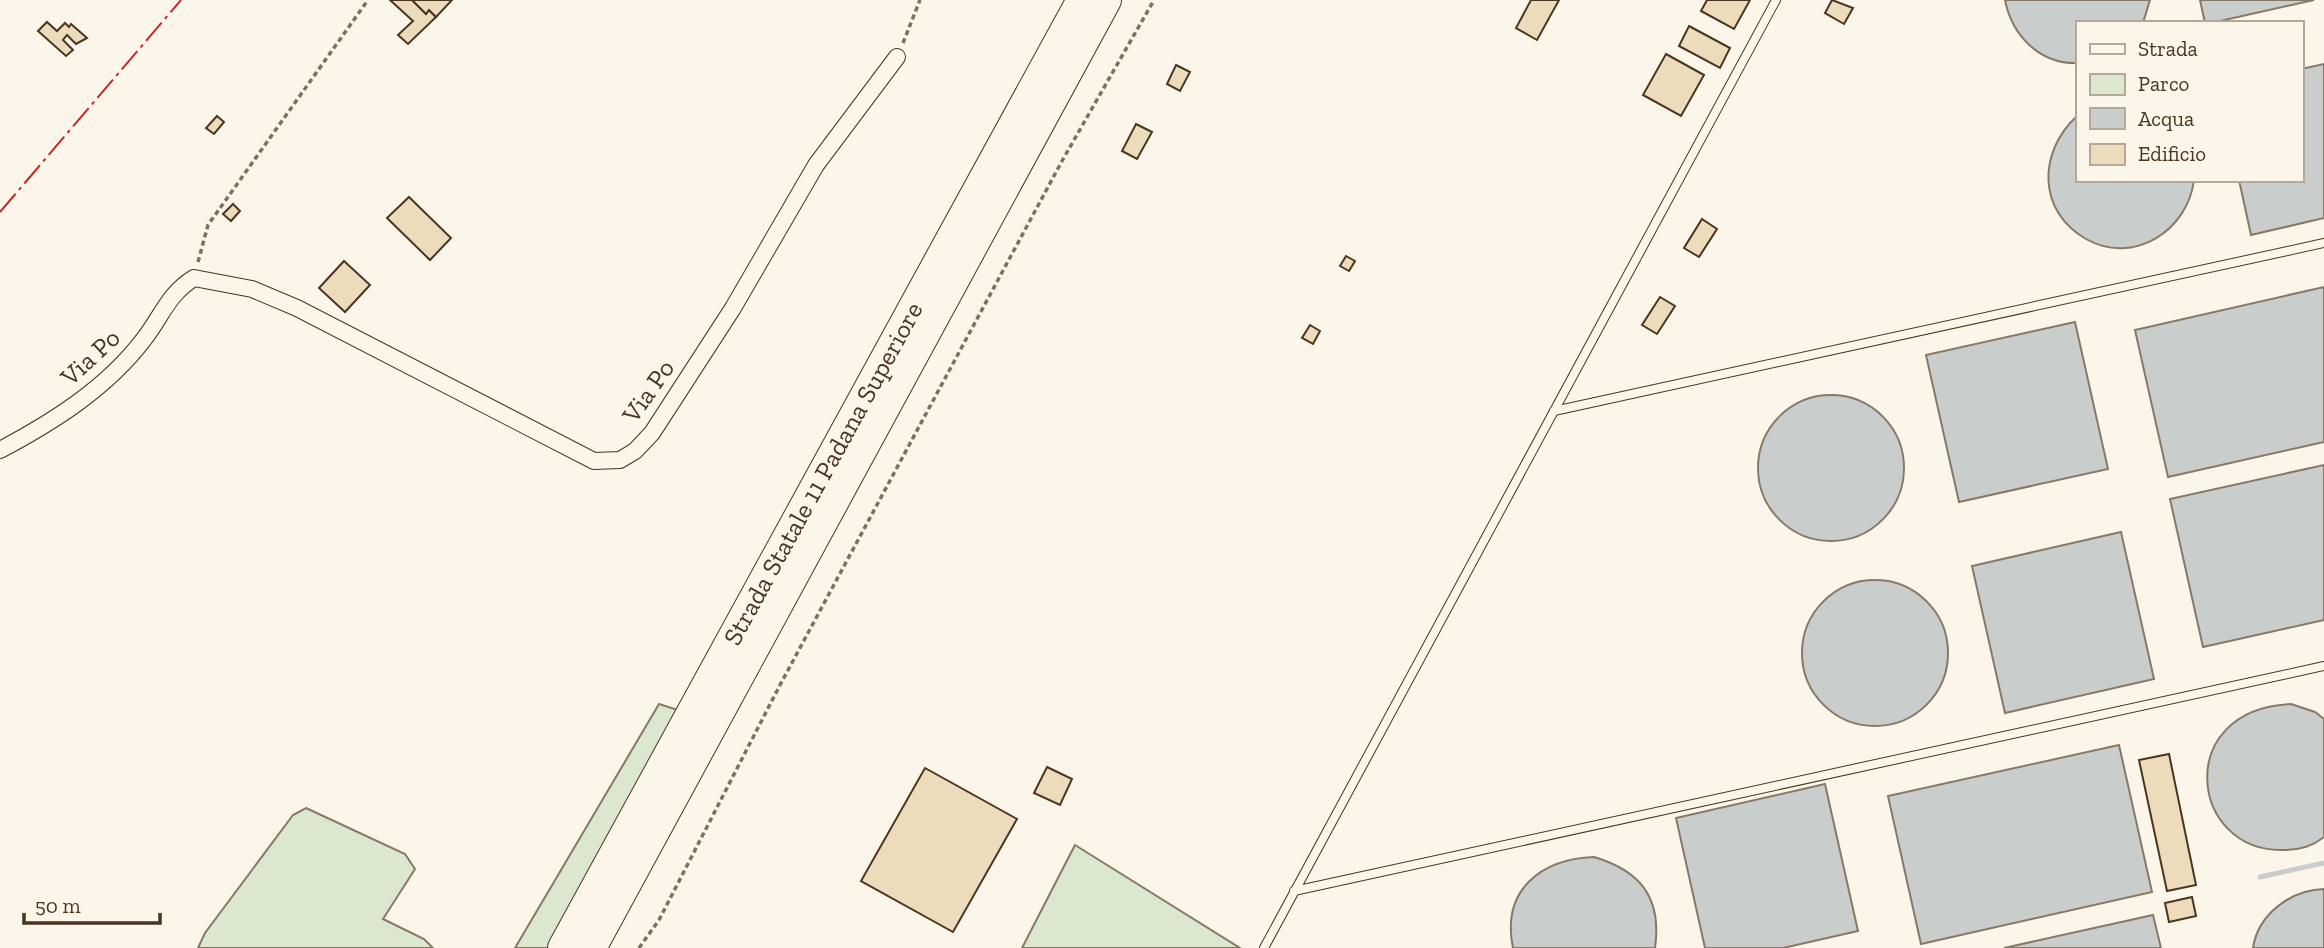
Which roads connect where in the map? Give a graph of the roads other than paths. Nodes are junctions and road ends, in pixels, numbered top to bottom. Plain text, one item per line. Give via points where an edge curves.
1 (1082, 0) edge
2 (1106, 0) edge
3 (1776, 0) edge
4 (897, 57) road end
5 (2324, 243) edge
6 (1554, 411) junction
7 (0, 450) edge
8 (2324, 667) edge
9 (1294, 891) junction
10 (563, 948) edge
11 (591, 948) edge
12 (1264, 948) edge

1 - 10 highway, Strada Statale 11 Padana Superiore
2 - 11 highway, Strada Statale 11 Padana Superiore
3 - 6 lane
4 - 7 street, Via Po via 816,165 733,308 652,433 620,460 594,461 252,289 194,278 176,289 144,340 109,376 68,411
5 - 6 lane
6 - 9 lane
8 - 9 lane
9 - 12 lane

